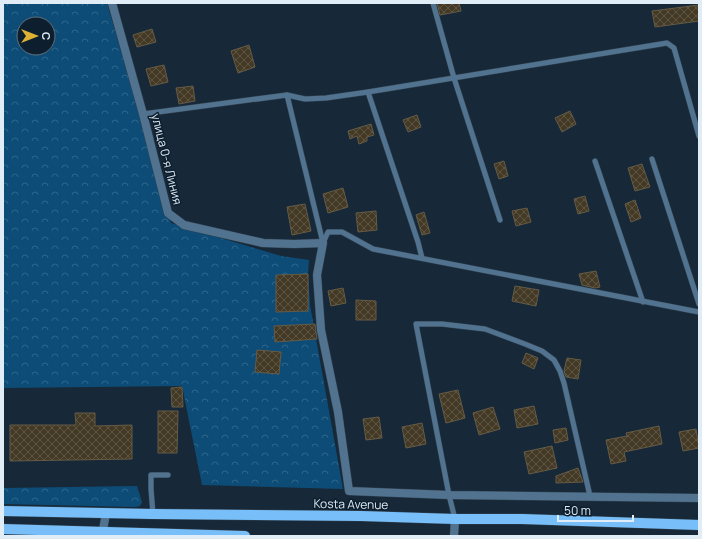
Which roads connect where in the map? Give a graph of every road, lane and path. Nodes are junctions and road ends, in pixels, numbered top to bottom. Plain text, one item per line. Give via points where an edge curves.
1 (112, 3) edge
2 (433, 3) edge
3 (454, 78) junction
4 (368, 92) junction
5 (287, 95) junction
6 (143, 114) junction
7 (699, 136) edge
8 (652, 158) dead end
9 (595, 161) dead end
10 (500, 220) dead end
11 (323, 243) junction
12 (422, 258) junction
13 (643, 302) junction
14 (699, 304) edge
15 (699, 312) edge
16 (168, 475) dead end
17 (449, 495) junction
18 (590, 496) junction
19 (699, 498) edge
20 (3, 511) edge
21 (106, 513) junction
22 (153, 514) junction
23 (455, 519) junction
24 (699, 525) edge
25 (3, 529) edge
26 (103, 534) edge
27 (245, 536) edge
28 (454, 536) edge

1 - 6 street, улица 0-я Линия
2 - 3 lane
3 - 4 lane
3 - 7 lane via 667,43 674,48
3 - 10 lane
4 - 5 lane via 305,99
4 - 12 lane
5 - 6 lane
5 - 11 lane
6 - 11 street, улица 0-я Линия via 168,213 184,225 263,243
8 - 14 lane
9 - 13 lane
11 - 12 lane via 328,232 342,232 373,249
11 - 17 street via 317,275 321,330 338,412 349,491
12 - 13 lane
13 - 15 lane
16 - 22 lane via 151,475
17 - 18 street
17 - 18 lane via 416,324 442,324 485,330 542,351 554,360 564,383
17 - 23 lane
18 - 19 street
20 - 21 main road, Kosta Avenue
21 - 22 main road, Kosta Avenue
21 - 26 street
22 - 23 main road, Kosta Avenue
23 - 24 main road, Kosta Avenue
23 - 28 street
25 - 26 main road
26 - 27 main road

